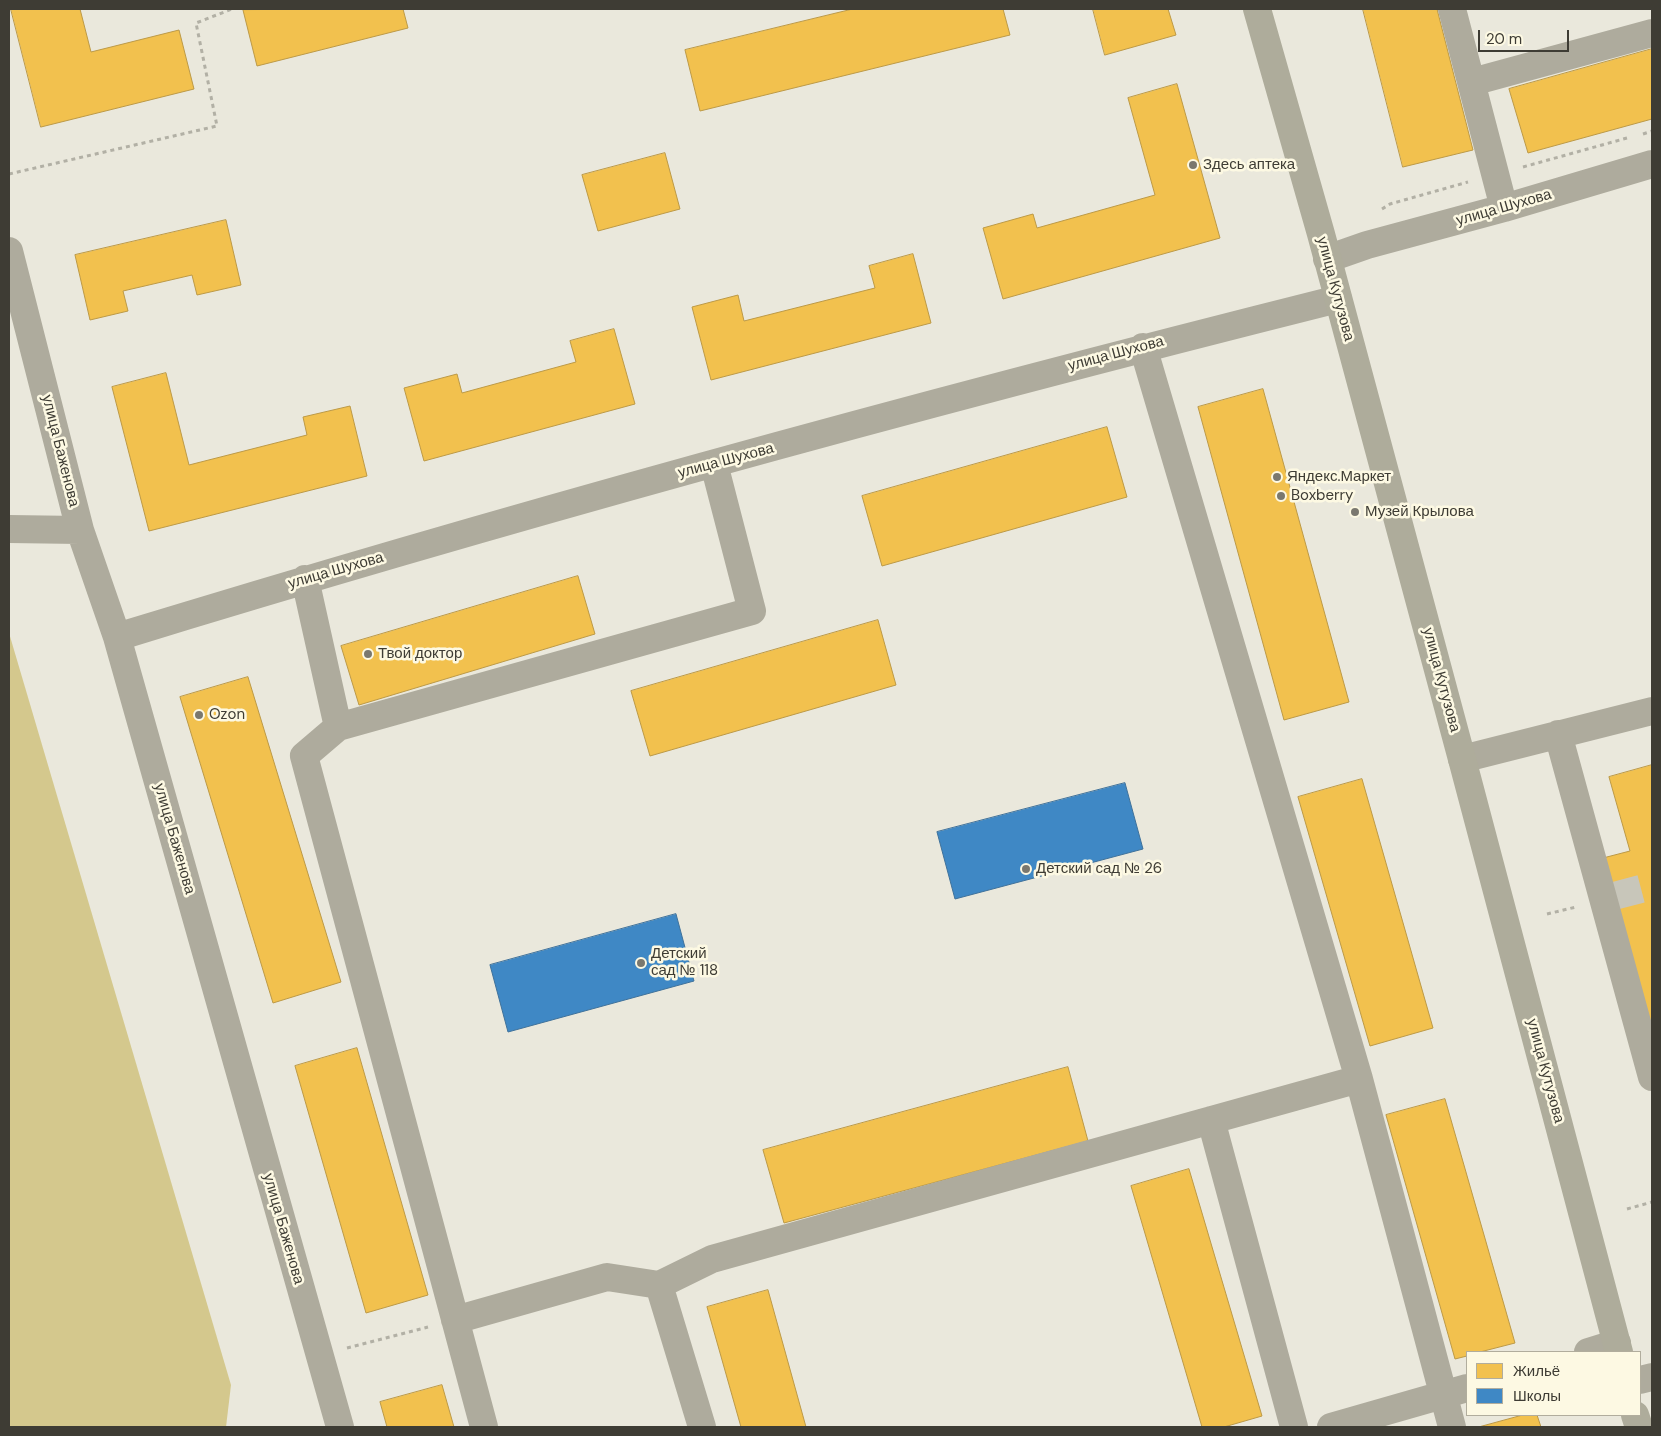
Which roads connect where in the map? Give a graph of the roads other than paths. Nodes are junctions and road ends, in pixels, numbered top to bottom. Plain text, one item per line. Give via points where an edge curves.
1 (1257, 9) edge
2 (1452, 9) edge
3 (1652, 33) edge
4 (1472, 82) junction
5 (1652, 164) edge
6 (1504, 208) junction
7 (9, 251) edge
8 (1327, 259) junction
9 (1338, 299) junction
10 (1142, 347) junction
11 (714, 464) junction
12 (9, 529) edge
13 (80, 530) junction
14 (305, 579) junction
15 (117, 637) junction
16 (1652, 712) edge
17 (338, 727) junction
18 (1558, 734) junction
19 (1462, 759) junction
20 (1652, 1077) edge
21 (1359, 1079) junction
22 (1211, 1120) junction
23 (659, 1285) junction
24 (455, 1320) junction
25 (1618, 1348) edge
26 (1596, 1351) edge
27 (1455, 1391) edge
28 (340, 1427) edge
29 (484, 1427) edge
30 (702, 1427) edge
31 (1294, 1427) edge
32 (1331, 1427) edge
33 (1452, 1427) edge

1 - 8 main road, улица Кутузова
2 - 4 street
3 - 4 street
4 - 6 street
5 - 6 street, улица Шухова
6 - 8 street, улица Шухова
7 - 13 street, улица Баженова
8 - 9 main road, улица Кутузова
9 - 10 street, улица Шухова
9 - 19 main road, улица Кутузова
10 - 11 street, улица Шухова
10 - 21 street
11 - 14 street, улица Шухова
11 - 17 street via 752,611
12 - 13 street
13 - 15 street, улица Баженова
14 - 15 street, улица Шухова
14 - 17 street
15 - 28 street, улица Баженова
16 - 18 street
17 - 24 street via 304,756
18 - 19 street
18 - 20 street via 1609,898
19 - 25 main road, улица Кутузова
21 - 22 street
21 - 27 street
22 - 23 street via 712,1259
22 - 31 street
23 - 24 street via 606,1277
23 - 30 street
24 - 29 street
25 - 26 street
27 - 32 street
27 - 33 street

